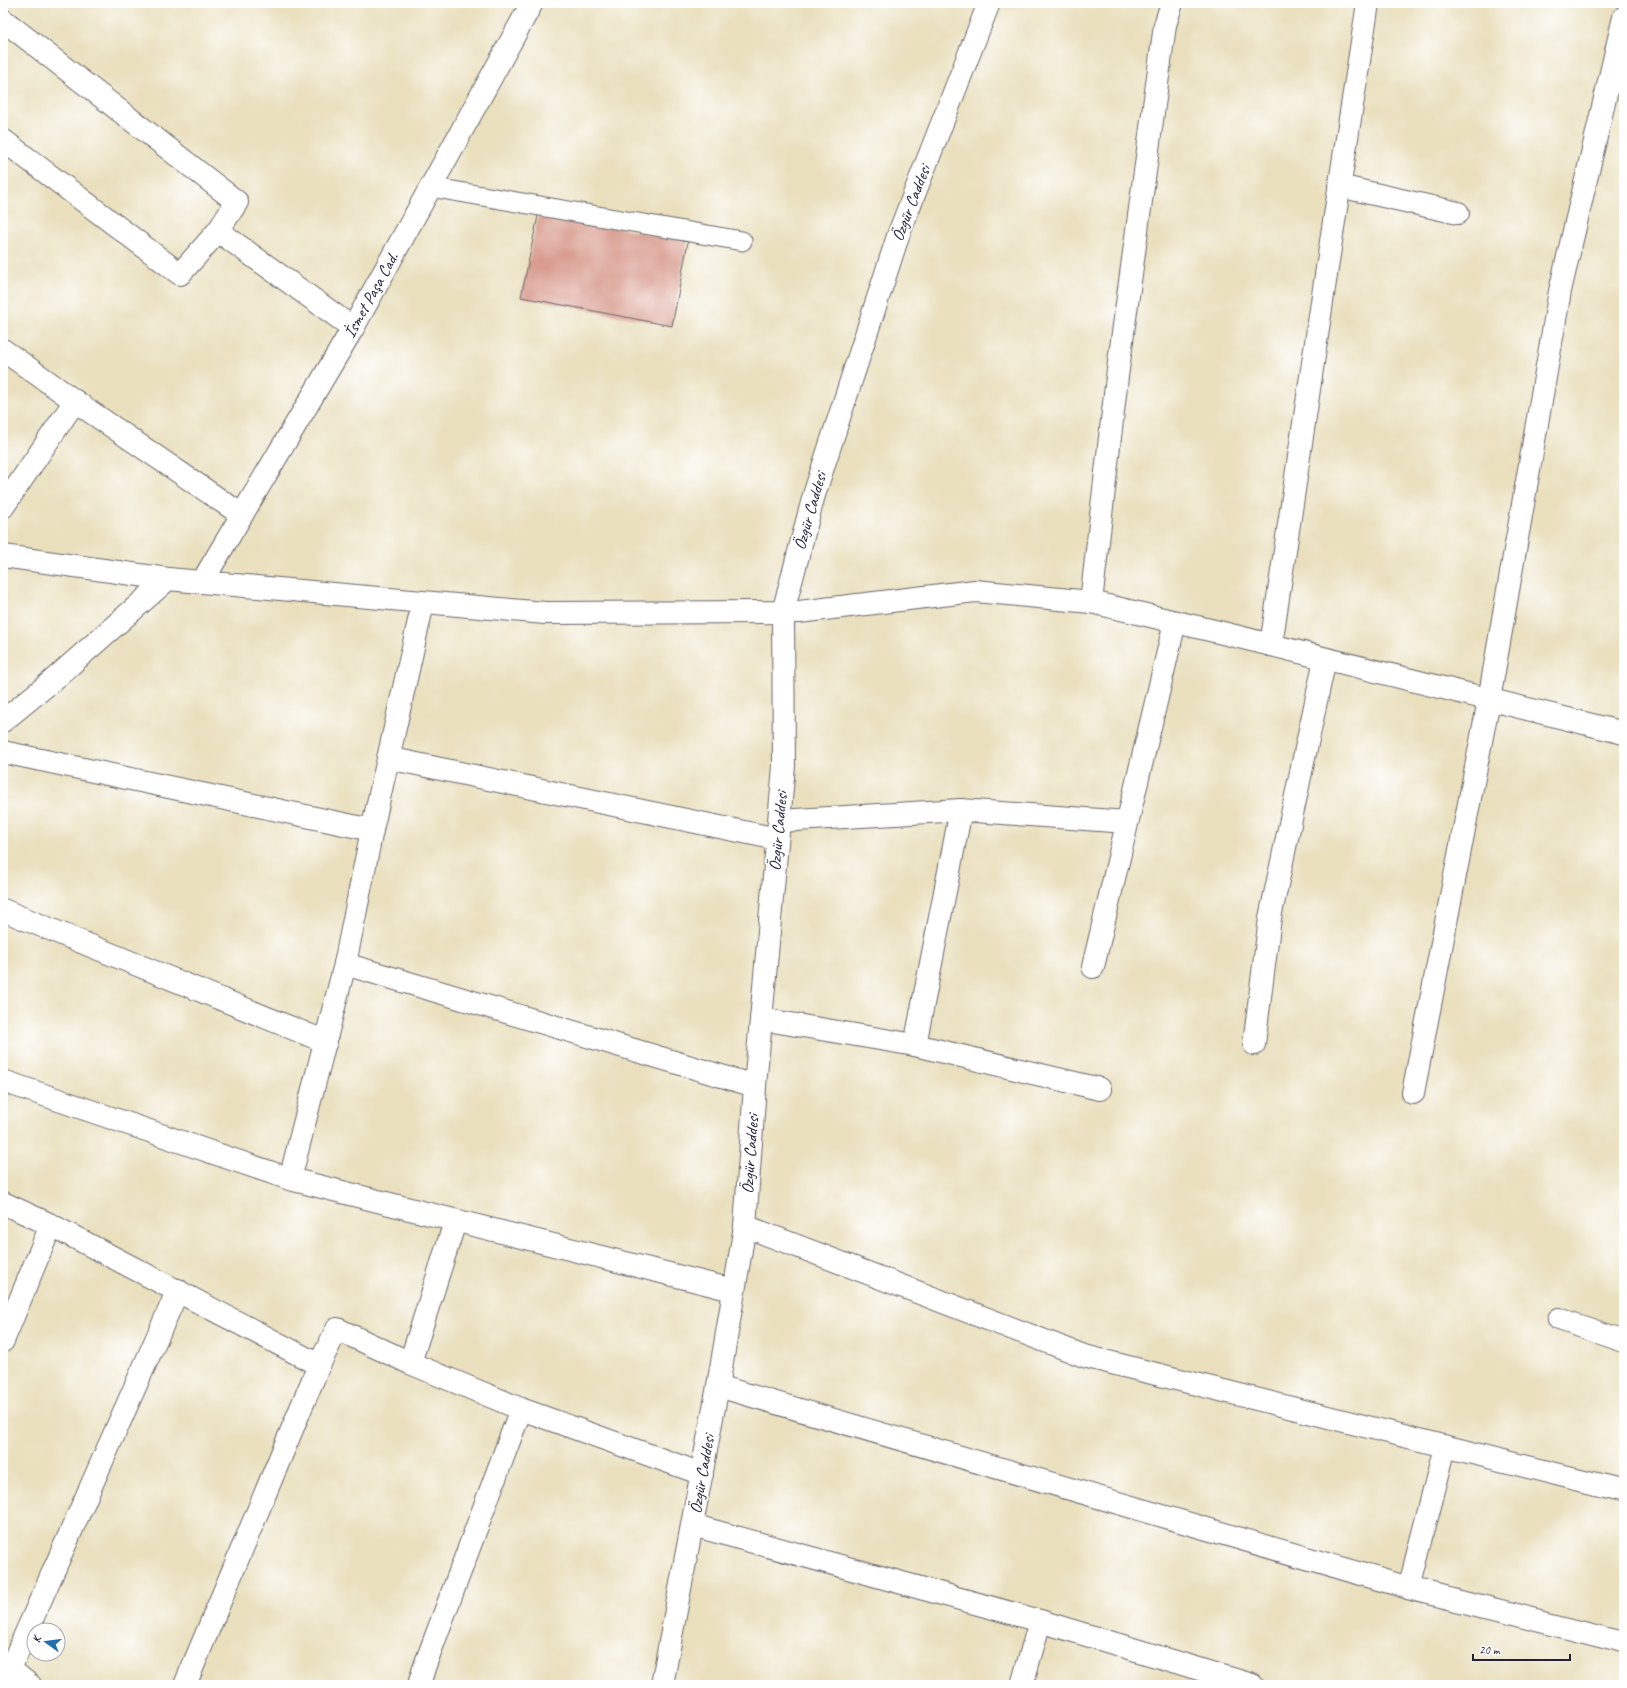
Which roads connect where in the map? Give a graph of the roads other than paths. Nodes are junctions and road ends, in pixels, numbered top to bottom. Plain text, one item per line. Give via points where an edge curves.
1 (532, 3) edge
2 (989, 3) edge
3 (1172, 3) edge
4 (1368, 3) edge
5 (1611, 3) edge
6 (1624, 8) edge
7 (1624, 17) edge
8 (3, 20) edge
9 (3, 140) edge
10 (1339, 186) junction
11 (430, 187) junction
12 (1458, 213) dead end
13 (218, 231) junction
14 (742, 241) dead end
15 (353, 328) junction
16 (3, 350) edge
17 (75, 401) junction
18 (3, 507) edge
19 (242, 515) junction
20 (3, 556) edge
21 (168, 578) junction
22 (202, 582) junction
23 (1091, 602) junction
24 (423, 603) junction
25 (783, 612) junction
26 (1175, 622) junction
27 (1271, 645) junction
28 (1325, 659) junction
29 (1488, 700) junction
30 (3, 721) edge
31 (1624, 733) edge
32 (3, 752) edge
33 (388, 758) junction
34 (961, 810) junction
35 (1127, 822) junction
36 (372, 830) junction
37 (778, 830) junction
38 (3, 910) edge
39 (345, 964) junction
40 (1093, 967) dead end
41 (761, 1019) junction
42 (326, 1042) junction
43 (1254, 1044) dead end
44 (916, 1045) junction
45 (3, 1081) edge
46 (755, 1086) junction
47 (1100, 1089) dead end
48 (1412, 1093) dead end
49 (290, 1179) junction
50 (3, 1203) edge
51 (455, 1222) junction
52 (51, 1225) junction
53 (745, 1226) junction
54 (178, 1290) junction
55 (733, 1290) junction
56 (1559, 1319) dead end
57 (3, 1341) edge
58 (1624, 1341) edge
59 (410, 1362) junction
60 (319, 1365) junction
61 (718, 1386) junction
62 (521, 1409) junction
63 (1445, 1447) junction
64 (702, 1474) junction
65 (1624, 1491) edge
66 (692, 1525) junction
67 (1409, 1588) junction
68 (1040, 1621) junction
69 (1624, 1642) edge
70 (6, 1666) edge
71 (30, 1685) edge
72 (185, 1685) edge
73 (419, 1685) edge
74 (662, 1685) edge
75 (1022, 1685) edge
76 (1252, 1685) edge

1 - 11 street, İsmet Paşa Cad.
2 - 25 street, Özgür Caddesi via 899,233 814,495
3 - 23 street via 1165,25 1117,377
4 - 10 street
5 - 6 street
7 - 29 street via 1560,291
8 - 13 street via 236,202
9 - 13 street via 180,274
10 - 12 street
10 - 27 street
11 - 14 lane
11 - 15 street, İsmet Paşa Cad.
13 - 15 street
15 - 19 street, İsmet Paşa Cad.
16 - 17 street
17 - 18 street
17 - 19 street
19 - 22 street, İsmet Paşa Cad.
20 - 21 street
21 - 22 street
21 - 30 street
22 - 24 street
23 - 25 street via 975,591
23 - 26 street
24 - 25 street via 546,613
24 - 33 street
25 - 37 street, Özgür Caddesi via 784,766
26 - 27 street
26 - 35 street
27 - 28 street
28 - 29 street
28 - 43 street via 1270,918
29 - 31 street
29 - 48 street
32 - 36 street
33 - 36 street
33 - 37 street
34 - 35 street
34 - 37 street
34 - 44 street
35 - 40 street
36 - 39 street
37 - 41 street, Özgür Caddesi
38 - 42 street
39 - 42 street
39 - 46 street
41 - 44 street
41 - 46 street, Özgür Caddesi
42 - 49 street
44 - 47 street
45 - 49 street
46 - 53 street, Özgür Caddesi
49 - 51 street
50 - 52 street
51 - 55 street
51 - 59 street
52 - 54 street
52 - 57 street
53 - 55 street, Özgür Caddesi
53 - 63 street via 1084,1356
54 - 60 street
54 - 70 street
55 - 61 street, Özgür Caddesi
56 - 58 street
59 - 60 street via 337,1329
59 - 62 street
60 - 72 street
61 - 64 street, Özgür Caddesi
61 - 67 street
62 - 64 street
62 - 73 street
63 - 65 street
63 - 67 street
64 - 66 street, Özgür Caddesi
66 - 68 street
66 - 74 street, Özgür Caddesi
67 - 69 street
68 - 75 street
68 - 76 street
70 - 71 street

